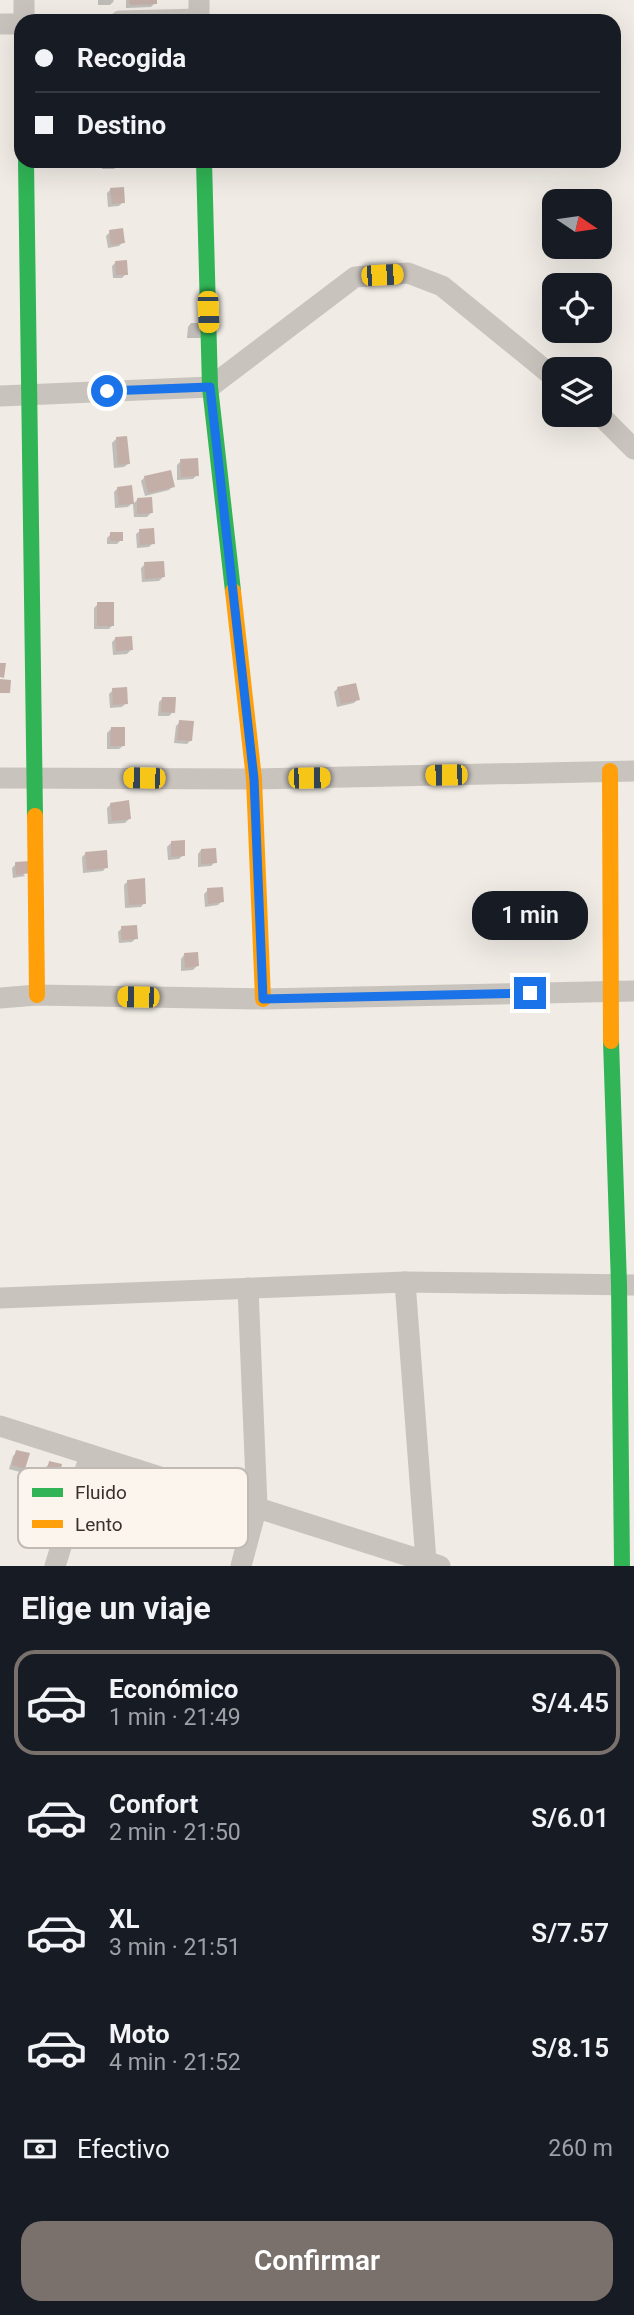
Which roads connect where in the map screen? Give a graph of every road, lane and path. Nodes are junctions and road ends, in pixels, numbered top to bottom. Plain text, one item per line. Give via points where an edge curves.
1 (26, 168) edge
2 (204, 168) edge
3 (542, 367) edge
4 (210, 387) junction
5 (29, 395) junction
6 (0, 396) edge
7 (612, 421) edge
8 (612, 427) edge
9 (634, 431) edge
10 (634, 449) edge
11 (610, 771) junction
12 (634, 771) edge
13 (34, 777) junction
14 (0, 778) edge
15 (254, 779) junction
16 (634, 991) edge
17 (610, 992) junction
18 (37, 995) junction
19 (0, 998) edge
20 (263, 999) junction
21 (405, 1282) junction
22 (627, 1285) edge
23 (248, 1288) junction
24 (0, 1297) edge
25 (0, 1426) edge
26 (90, 1455) junction
27 (86, 1468) edge
28 (133, 1468) edge
29 (248, 1503) edge
30 (257, 1506) junction
31 (248, 1542) edge
32 (61, 1548) edge
33 (246, 1548) edge
34 (433, 1564) edge
35 (55, 1566) edge
36 (242, 1566) edge
37 (622, 1566) edge

1 - 5 street
2 - 4 street
3 - 4 street via 442,286 408,273 355,277
4 - 5 street
4 - 15 street
5 - 6 street
5 - 13 street
7 - 9 street
8 - 10 street
11 - 12 street
11 - 15 street
11 - 17 street
13 - 14 street
13 - 15 street
13 - 18 street
15 - 20 street
16 - 17 street
17 - 20 street
17 - 22 street
18 - 19 street
18 - 20 street
21 - 22 street
21 - 23 street
21 - 34 street
22 - 37 street
23 - 24 street
23 - 30 street
25 - 26 street
26 - 27 street
26 - 28 street
29 - 30 street
30 - 31 street
30 - 34 street
32 - 35 street
33 - 36 street

